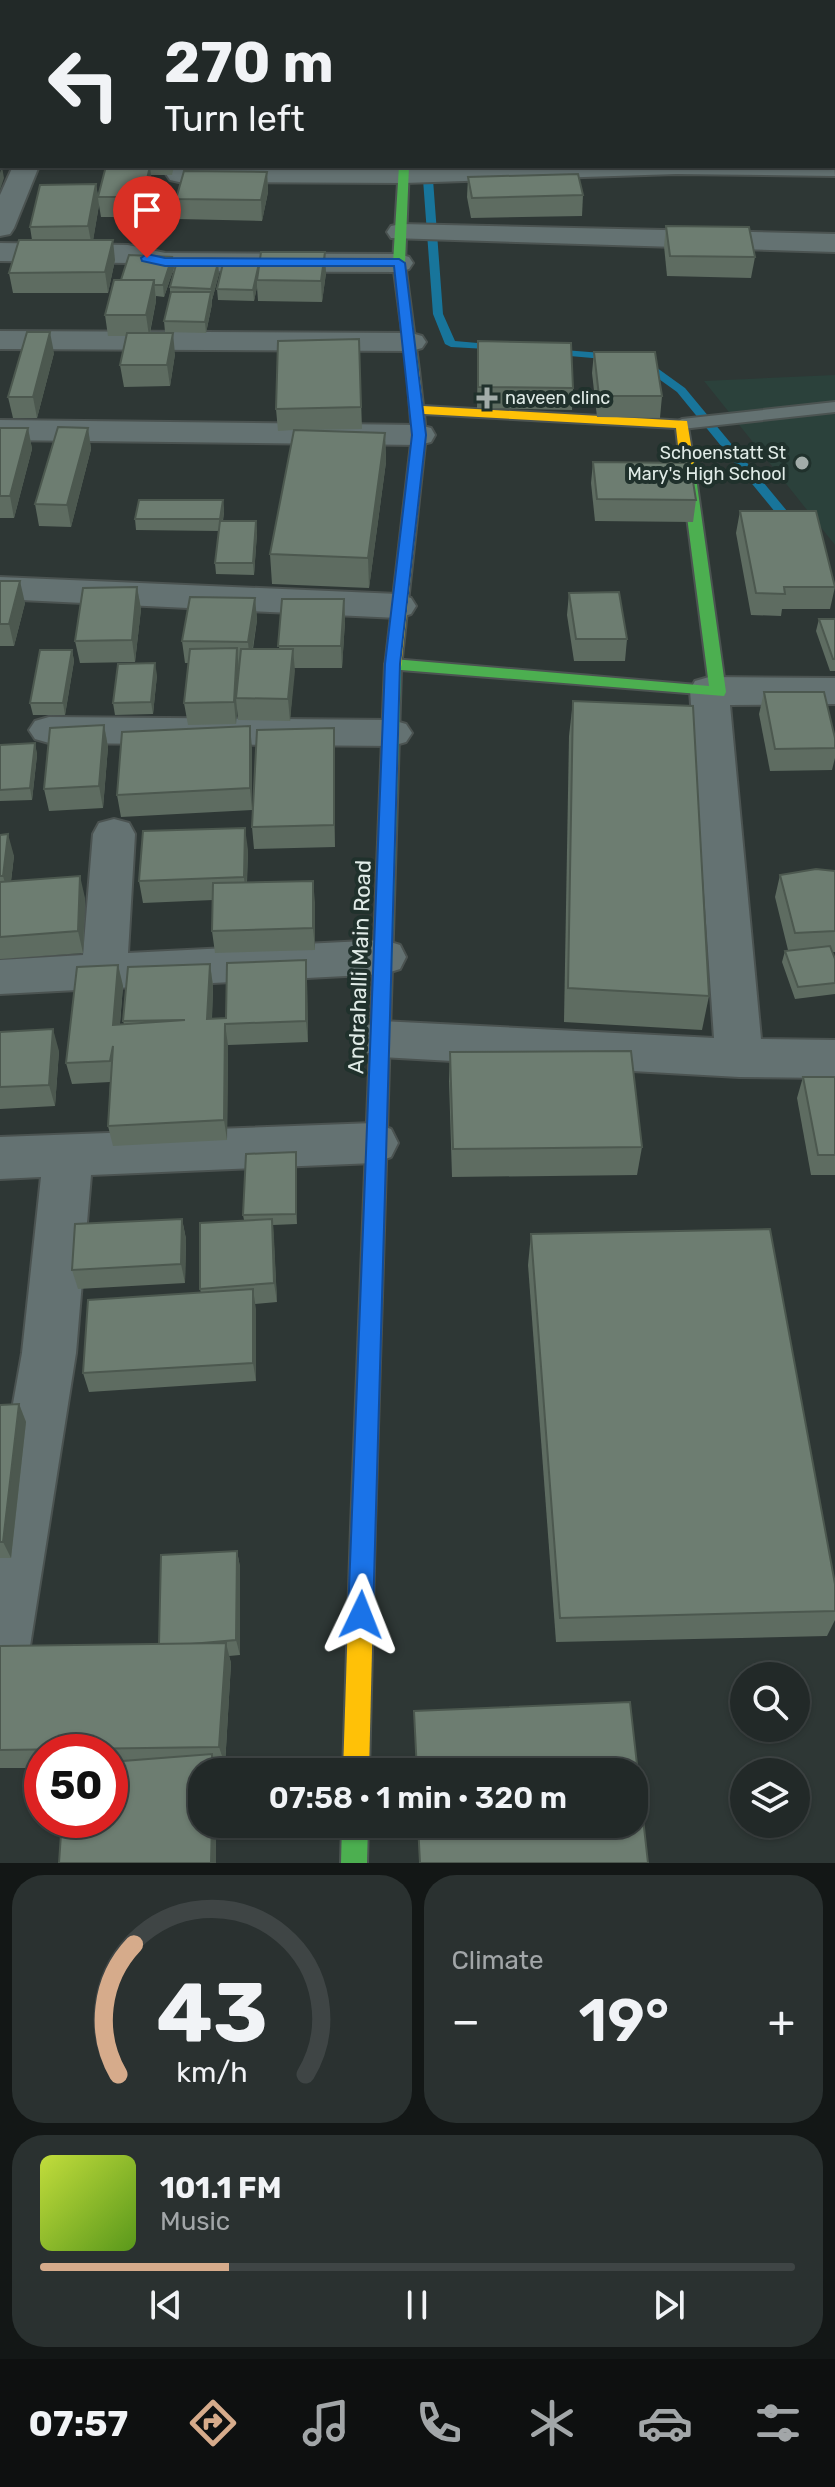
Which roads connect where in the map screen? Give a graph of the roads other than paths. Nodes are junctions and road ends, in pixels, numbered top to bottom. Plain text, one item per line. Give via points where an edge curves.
1 (25, 168) edge
2 (180, 168) edge
3 (538, 168) edge
4 (404, 170) edge
5 (0, 228) edge
6 (401, 232) junction
7 (835, 243) edge
8 (0, 252) edge
9 (399, 263) junction
10 (0, 340) edge
11 (411, 342) junction
12 (835, 407) edge
13 (418, 422) junction
14 (682, 424) junction
15 (0, 430) edge
16 (0, 588) edge
17 (398, 606) junction
18 (393, 664) junction
19 (713, 691) junction
20 (835, 691) edge
21 (49, 730) edge
22 (392, 733) junction
23 (114, 834) dead end
24 (384, 957) junction
25 (104, 973) junction
26 (0, 977) edge
27 (381, 1039) junction
28 (739, 1058) junction
29 (835, 1059) edge
30 (374, 1143) junction
31 (68, 1156) junction
32 (0, 1158) edge
33 (0, 1646) edge
34 (356, 1758) edge
35 (355, 1838) edge
36 (354, 1863) edge

1 - 5 street
2 - 4 street via 179,174
3 - 4 street
4 - 6 main road, Andrahalli Main Road
6 - 7 street
6 - 9 main road, Andrahalli Main Road
8 - 9 street via 128,254 165,262
9 - 11 main road, Andrahalli Main Road
10 - 11 street
11 - 13 main road, Andrahalli Main Road
12 - 14 lane
13 - 14 main road
13 - 15 street
13 - 17 main road, Andrahalli Main Road
14 - 19 main road
16 - 17 street
17 - 18 main road, Andrahalli Main Road
18 - 19 main road
18 - 22 main road, Andrahalli Main Road
19 - 20 street
19 - 28 street
21 - 22 street
22 - 24 main road, Andrahalli Main Road
23 - 25 street
24 - 25 street
24 - 27 main road, Andrahalli Main Road
25 - 26 street
27 - 28 street
27 - 30 main road, Andrahalli Main Road
28 - 29 street
30 - 31 street
30 - 34 main road, Andrahalli Main Road
31 - 32 street
31 - 33 street via 49,1353
35 - 36 main road

